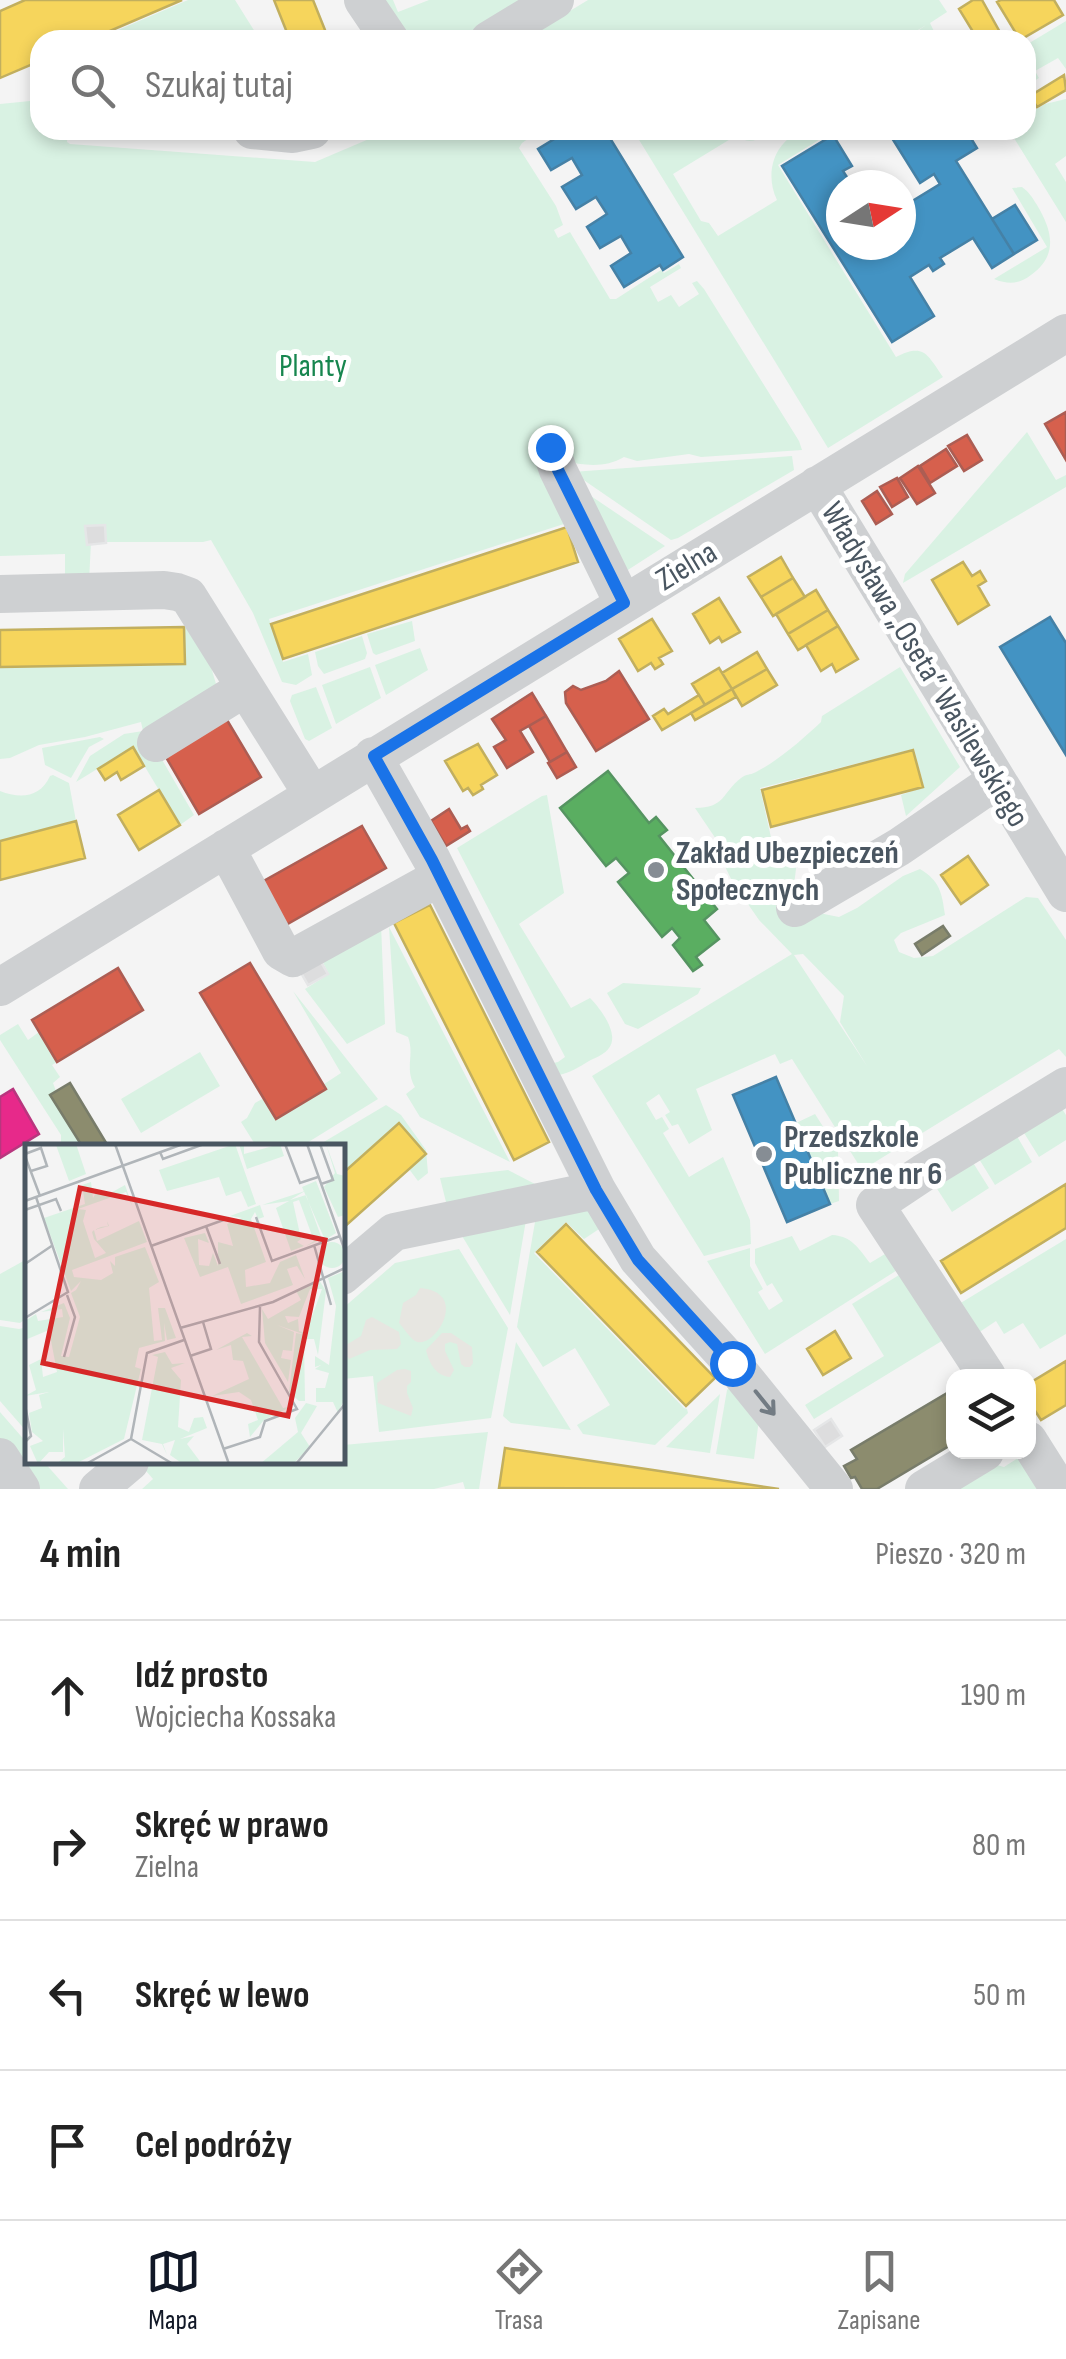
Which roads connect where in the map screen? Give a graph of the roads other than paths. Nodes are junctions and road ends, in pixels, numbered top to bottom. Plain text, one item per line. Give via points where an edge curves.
1 (363, 0) edge
2 (555, 0) edge
3 (383, 30) edge
4 (506, 30) edge
5 (1066, 334) edge
6 (550, 447) dead end
7 (816, 485) junction
8 (0, 594) edge
9 (624, 603) junction
10 (245, 688) junction
11 (156, 743) dead end
12 (374, 756) junction
13 (997, 780) junction
14 (312, 794) junction
15 (226, 848) junction
16 (440, 877) junction
17 (1066, 893) edge
18 (794, 908) dead end
19 (0, 987) edge
20 (1066, 1086) edge
21 (596, 1190) junction
22 (345, 1273) edge
23 (982, 1369) edge
24 (1036, 1452) edge
25 (0, 1457) edge
26 (973, 1459) edge
27 (128, 1464) edge
28 (21, 1489) edge
29 (98, 1489) edge
30 (834, 1489) edge
31 (924, 1489) edge
32 (1060, 1489) edge

1 - 3 street
2 - 4 street
5 - 7 street, Zielna
6 - 9 street
7 - 9 street, Zielna
7 - 13 street, Władysława „Oseta” Wasilewskiego via 938,658
8 - 10 street via 188,596
9 - 12 street, Zielna
10 - 11 street
10 - 14 street
12 - 14 street, Zielna
12 - 16 street
13 - 17 street, Władysława „Oseta” Wasilewskiego
13 - 18 street via 899,848
14 - 15 street, Zielna
15 - 16 street via 281,951 292,958
15 - 19 street, Zielna
16 - 21 street
20 - 23 street via 870,1208
21 - 22 street via 394,1232
21 -> 30 street via 638,1260
24 - 32 street
25 - 28 street
26 - 31 street
27 - 29 street

